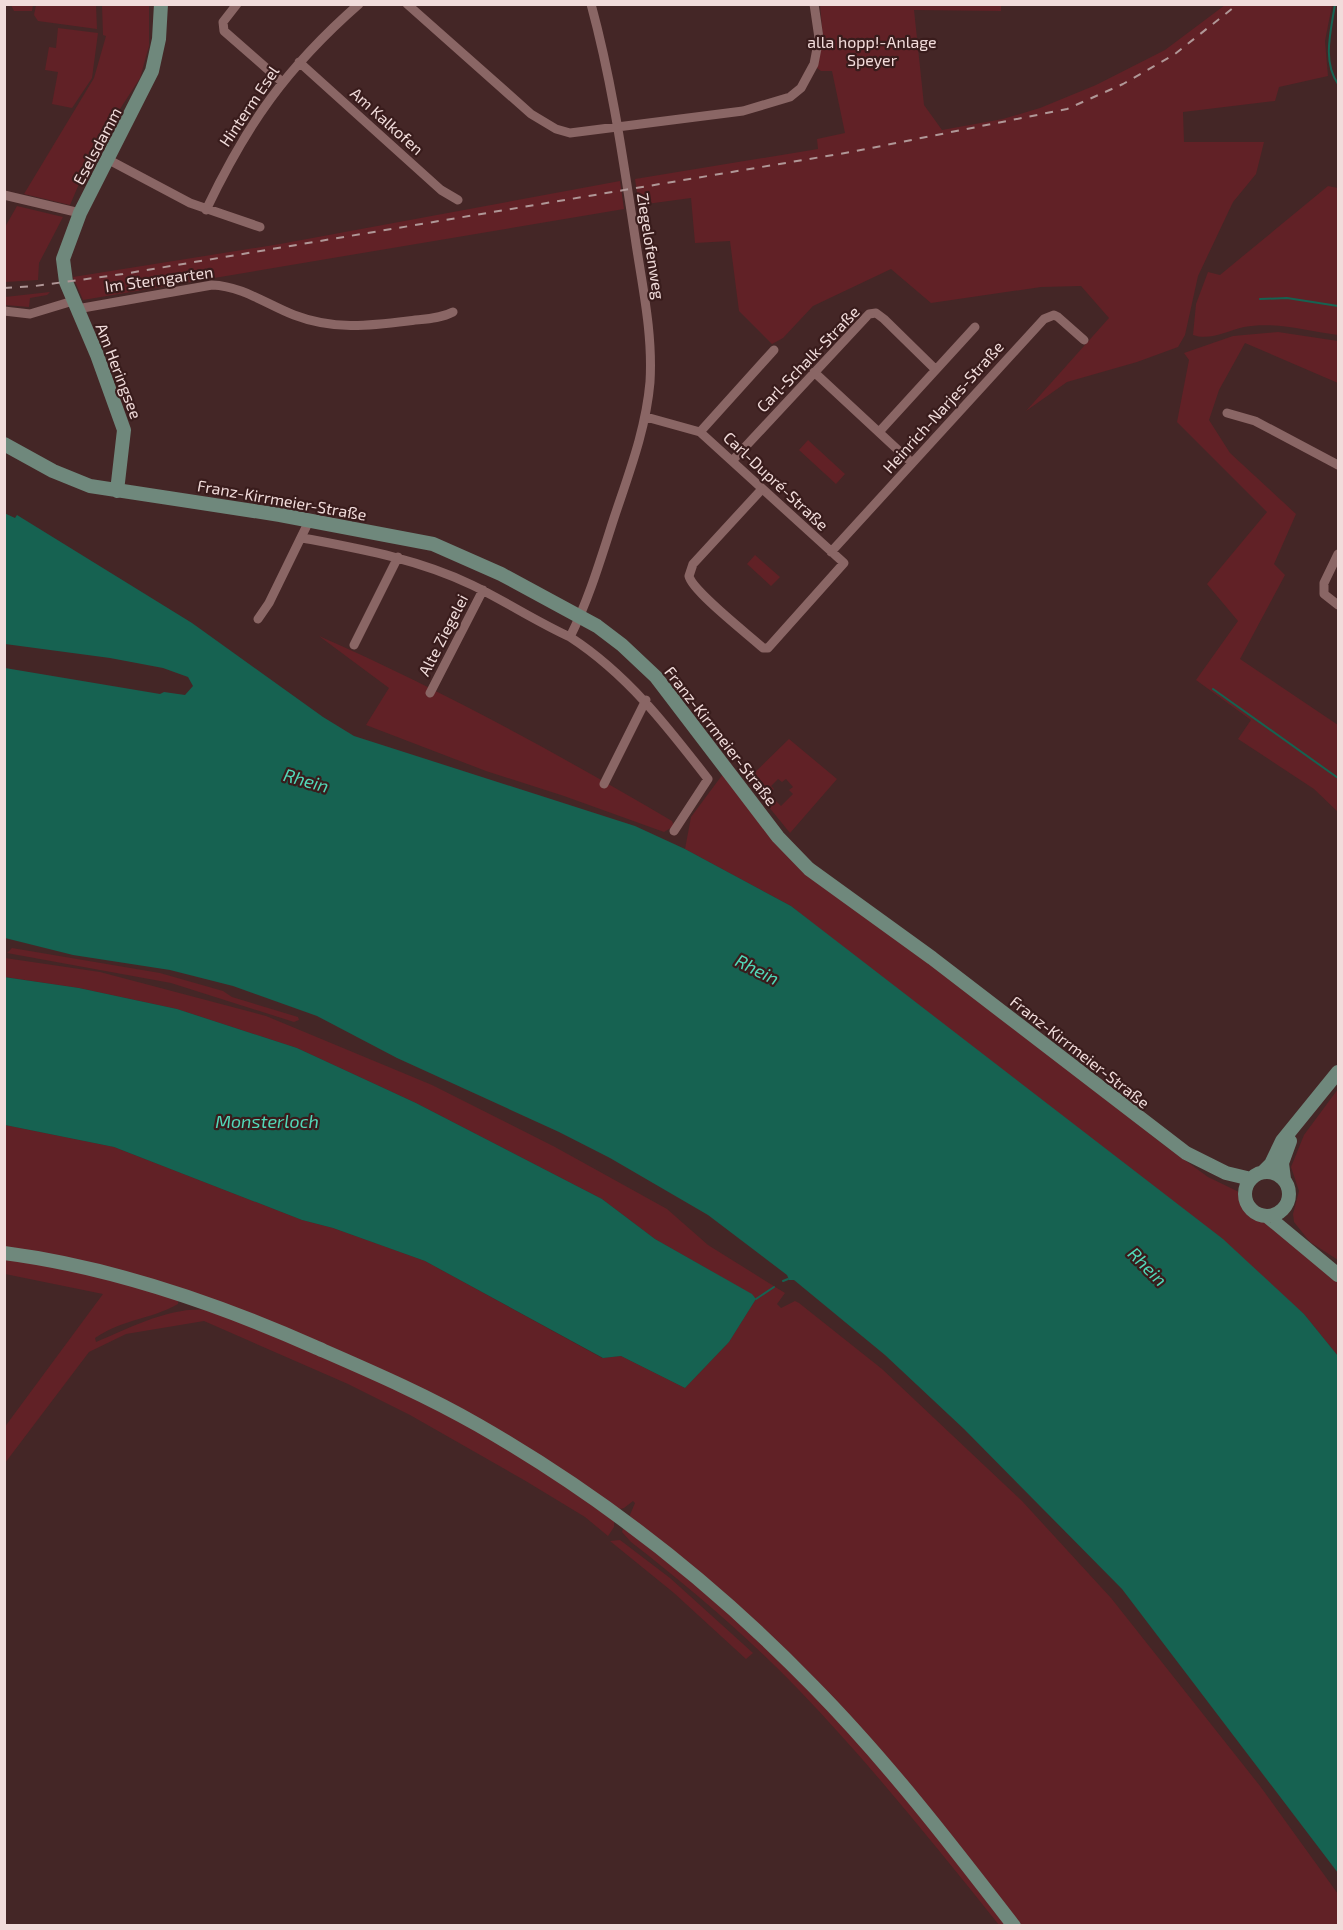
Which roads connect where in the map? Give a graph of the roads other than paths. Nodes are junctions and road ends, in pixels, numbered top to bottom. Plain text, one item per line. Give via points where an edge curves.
1 (161, 4) edge
2 (237, 4) edge
3 (358, 4) edge
4 (407, 4) edge
5 (591, 4) edge
6 (814, 4) edge
7 (299, 62) junction
8 (281, 81) junction
9 (617, 126) junction
10 (109, 160) junction
11 (4, 195) edge
12 (458, 200) dead end
13 (206, 210) junction
14 (80, 213) junction
15 (260, 227) dead end
16 (75, 305) junction
17 (4, 311) edge
18 (453, 312) dead end
19 (975, 327) dead end
20 (1084, 340) dead end
21 (774, 350) dead end
22 (936, 369) junction
23 (814, 372) junction
24 (1227, 413) dead end
25 (646, 417) junction
26 (700, 432) junction
27 (879, 432) junction
28 (4, 444) edge
29 (732, 461) junction
30 (912, 463) junction
31 (1338, 465) edge
32 (762, 489) junction
33 (117, 491) junction
34 (309, 521) junction
35 (303, 538) junction
36 (831, 552) junction
37 (1338, 554) edge
38 (398, 557) junction
39 (483, 590) junction
40 (1338, 605) edge
41 (580, 616) junction
42 (258, 619) dead end
43 (570, 637) junction
44 (354, 645) dead end
45 (430, 693) dead end
46 (646, 700) junction
47 (723, 764) junction
48 (708, 779) junction
49 (604, 784) dead end
50 (674, 831) dead end
51 (1338, 1072) edge
52 (1292, 1131) junction
53 (1186, 1153) junction
54 (1257, 1175) junction
55 (1284, 1179) junction
56 (1245, 1194) junction
57 (1282, 1210) junction
58 (1267, 1216) junction
59 (1298, 1243) junction
60 (4, 1253) edge
61 (1338, 1275) edge
62 (1014, 1926) edge

1 - 10 street, Eselsdamm via 152,71
2 - 8 street via 223,22 224,31
3 - 7 street, Hinterm Esel
4 - 9 street via 544,123 570,133
5 - 9 street, Ziegelofenweg
6 - 9 street via 819,38 814,63 801,88 790,97 743,111
7 - 8 street, Hinterm Esel
7 - 12 street, Am Kalkofen via 441,190
8 - 13 street, Hinterm Esel via 233,156
9 - 25 street, Ziegelofenweg via 650,338
10 - 13 street
10 - 14 street, Eselsdamm
11 - 14 street
13 - 15 street
14 - 16 street, Eselsdamm via 63,259
16 - 17 street, Im Sterngarten via 30,314
16 - 18 street, Im Sterngarten via 212,285 231,287 299,317 336,326 371,326
16 - 33 street, Am Heringsee via 124,430
19 - 22 street
20 - 30 street, Heinrich-Narjes-Straße via 1058,317 1044,319
21 - 26 street, Carl-Dupré-Straße
22 - 23 street, Carl-Schalk-Straße via 876,313 867,315
22 - 27 street
23 - 27 street
23 - 29 street, Carl-Schalk-Straße
24 - 31 street via 1255,421
25 - 26 street, Carl-Dupré-Straße
25 - 41 street, Ziegelofenweg
26 - 29 street, Carl-Dupré-Straße
27 - 30 street
28 - 33 street, Franz-Kirrmeier-Straße via 71,479
29 - 32 street, Carl-Dupré-Straße
30 - 36 street, Heinrich-Narjes-Straße
32 - 36 street, Carl-Dupré-Straße
32 - 36 street via 693,564 691,582 708,599 763,648 768,648 844,563
33 - 34 street, Franz-Kirrmeier-Straße
34 - 35 street
34 - 41 street, Franz-Kirrmeier-Straße via 433,544
35 - 38 street, Alte Ziegelei
35 - 42 street
37 - 40 street via 1324,583 1324,594
38 - 39 street, Alte Ziegelei
38 - 44 street
39 - 43 street, Alte Ziegelei
39 - 45 street, Alte Ziegelei
41 - 43 street
41 - 47 street, Franz-Kirrmeier-Straße via 622,645 656,677
43 - 46 street, Alte Ziegelei
46 - 48 street, Alte Ziegelei
46 - 49 street
47 - 48 street
47 - 53 street, Franz-Kirrmeier-Straße via 778,837 809,869
48 - 50 street
51 - 52 street
52 - 54 street via 1282,1141 1271,1164
52 - 55 street via 1282,1163
53 - 54 street, Franz-Kirrmeier-Straße via 1226,1173
53 - 56 street, Franz-Kirrmeier-Straße via 1202,1170
54 - 55 street, Franz-Kirrmeier-Straße via 1276,1174
54 - 56 street
55 - 57 street via 1289,1197
56 - 58 street, Franz-Kirrmeier-Straße via 1253,1211
57 - 58 street
57 - 59 street, Franz-Kirrmeier-Straße
58 - 59 street, Franz-Kirrmeier-Straße
59 - 61 street, Franz-Kirrmeier-Straße
60 - 62 street via 116,1275 268,1327 396,1382 478,1425 546,1467 675,1561 782,1655 889,1768

